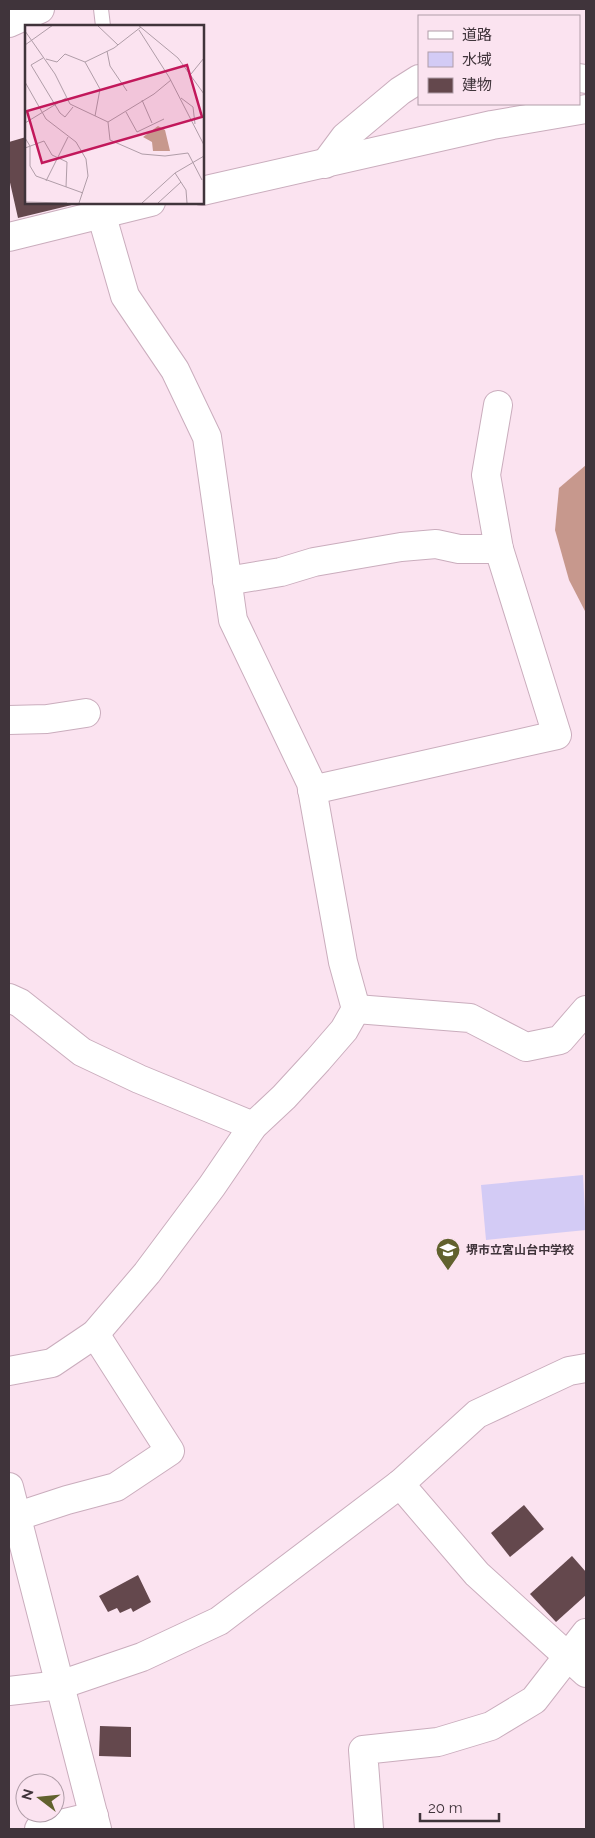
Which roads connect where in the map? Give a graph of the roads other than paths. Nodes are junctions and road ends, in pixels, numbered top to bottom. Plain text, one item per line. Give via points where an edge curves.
1 (40, 9) edge
2 (101, 9) edge
3 (9, 23) edge
4 (103, 25) edge
5 (418, 80) edge
6 (586, 109) edge
7 (324, 164) junction
8 (204, 191) edge
9 (139, 204) edge
10 (113, 208) edge
11 (9, 236) edge
12 (498, 405) dead end
13 (499, 549) junction
14 (227, 581) junction
15 (86, 713) dead end
16 (9, 720) edge
17 (312, 790) junction
18 (9, 998) edge
19 (356, 1009) junction
20 (586, 1010) edge
21 (253, 1126) junction
22 (94, 1334) junction
23 (586, 1368) edge
24 (9, 1371) edge
25 (400, 1484) junction
26 (9, 1487) edge
27 (13, 1518) edge
28 (586, 1633) edge
29 (576, 1665) edge
30 (60, 1685) junction
31 (9, 1692) edge
32 (96, 1823) edge
33 (39, 1829) edge
34 (369, 1829) edge

1 - 3 street
2 - 4 lane
5 - 7 street via 400,90 345,137
6 - 7 street via 492,126
7 - 8 street
9 - 10 street
10 - 11 street
10 - 14 street via 125,296 175,370 207,437
12 - 13 street via 486,474
13 - 14 street via 459,549 436,544 401,547
13 - 17 street via 557,734
14 - 17 street via 233,620
15 - 16 street
17 - 19 street via 343,962
18 - 21 street via 20,1003 82,1052
19 - 20 street via 470,1018 526,1047 560,1040
19 - 21 street via 344,1030 318,1060
21 - 22 street via 147,1273
22 - 24 street via 52,1363
22 - 27 street via 170,1451 116,1487
23 - 25 street via 568,1371 477,1414
25 - 29 street via 477,1574
25 - 30 street via 219,1621 142,1657
26 - 27 street
27 - 30 street
28 - 29 street
29 - 34 street via 534,1700 491,1726 438,1742 363,1750
30 - 31 street
30 - 32 street
32 - 33 street

